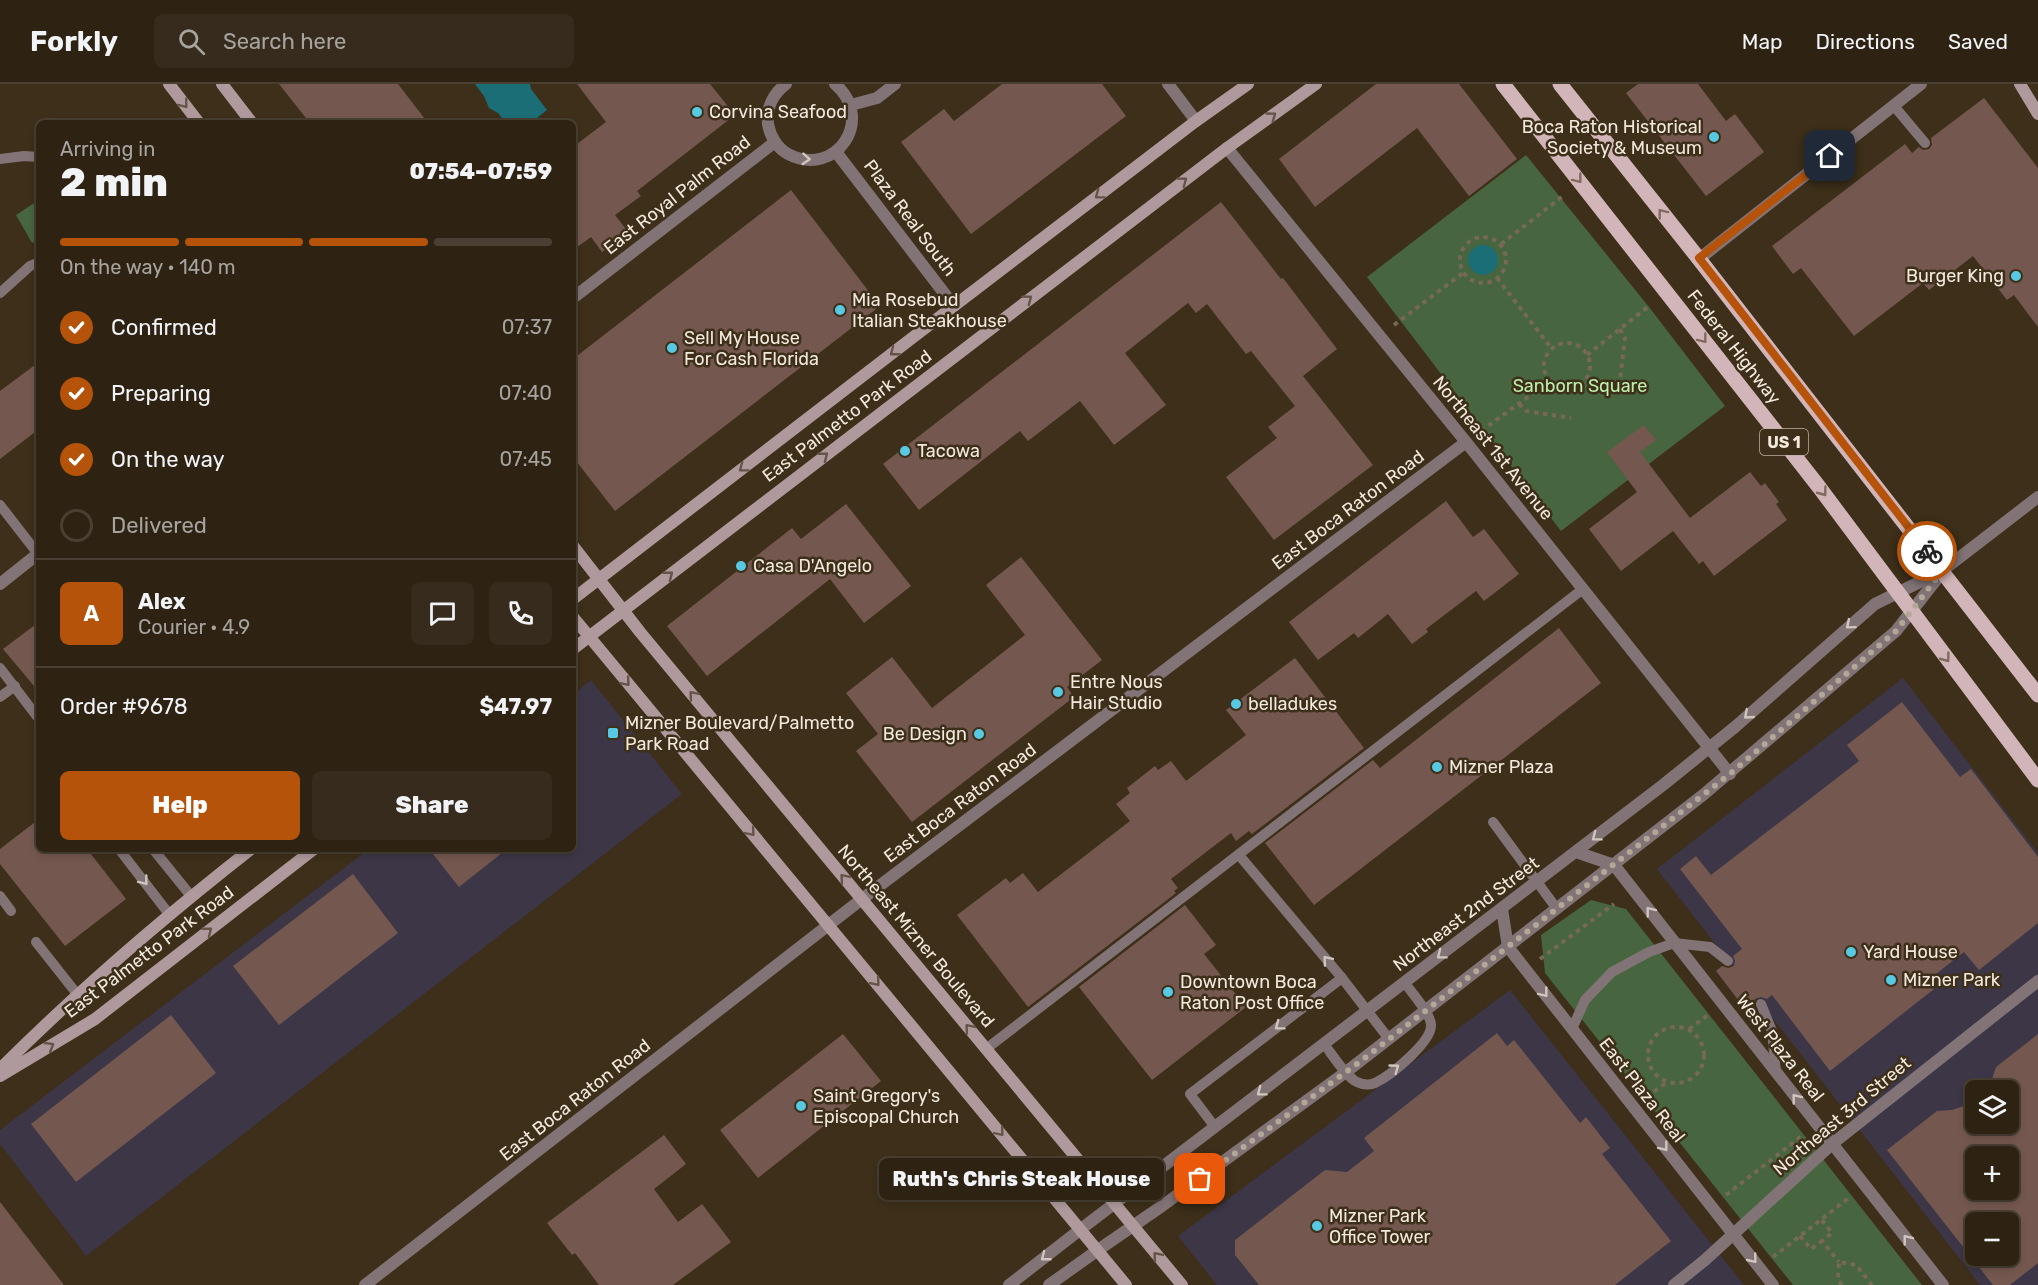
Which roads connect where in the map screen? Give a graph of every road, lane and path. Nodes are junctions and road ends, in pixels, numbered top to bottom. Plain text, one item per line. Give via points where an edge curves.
1 (169, 84) edge
2 (222, 84) edge
3 (784, 84) edge
4 (836, 84) edge
5 (895, 84) edge
6 (1168, 84) edge
7 (1248, 84) edge
8 (1316, 84) edge
9 (1503, 84) edge
10 (1560, 84) edge
11 (1922, 84) edge
12 (2020, 84) edge
13 (851, 105) junction
14 (1894, 106) junction
15 (2038, 114) edge
16 (197, 120) edge
17 (250, 120) edge
18 (1196, 121) junction
19 (775, 142) junction
20 (1925, 143) dead end
21 (1227, 148) junction
22 (837, 152) junction
23 (36, 157) edge
24 (0, 159) edge
25 (1563, 196) dead end
26 (1501, 244) junction
27 (1699, 258) junction
28 (36, 263) edge
29 (1463, 273) junction
30 (1497, 278) junction
31 (0, 292) edge
32 (576, 296) edge
33 (954, 306) junction
34 (1649, 306) dead end
35 (1620, 329) junction
36 (1380, 336) junction
37 (1552, 349) junction
38 (1587, 355) junction
39 (1620, 380) dead end
40 (1549, 382) junction
41 (1519, 404) junction
42 (1570, 418) dead end
43 (1466, 442) junction
44 (2038, 497) edge
45 (0, 505) edge
46 (576, 550) edge
47 (36, 551) edge
48 (36, 556) edge
49 (1942, 571) junction
50 (598, 579) junction
51 (0, 584) edge
52 (1583, 589) junction
53 (1898, 592) junction
54 (576, 597) edge
55 (622, 611) junction
56 (1912, 611) junction
57 (576, 621) edge
58 (588, 638) junction
59 (576, 647) edge
60 (0, 668) edge
61 (15, 686) junction
62 (2038, 695) edge
63 (0, 697) edge
64 (36, 714) edge
65 (1709, 748) junction
66 (1730, 774) junction
67 (2038, 780) edge
68 (1493, 822) dead end
69 (121, 852) edge
70 (155, 852) edge
71 (247, 852) edge
72 (310, 852) edge
73 (1576, 852) junction
74 (1239, 855) junction
75 (1614, 865) junction
76 (1538, 882) junction
77 (0, 896) edge
78 (191, 896) junction
79 (862, 899) junction
80 (1614, 904) dead end
81 (1502, 909) junction
82 (1557, 909) junction
83 (11, 911) dead end
84 (169, 914) junction
85 (829, 925) junction
86 (36, 942) dead end
87 (1674, 943) junction
88 (1508, 947) junction
89 (1540, 959) dead end
90 (1728, 961) dead end
91 (1342, 978) junction
92 (2038, 981) edge
93 (1405, 983) junction
94 (77, 994) junction
95 (1761, 1004) dead end
96 (1368, 1011) junction
97 (1425, 1011) junction
98 (1572, 1029) junction
99 (1658, 1033) joint
100 (1389, 1039) junction
101 (1324, 1044) junction
102 (986, 1049) junction
103 (0, 1069) edge
104 (1346, 1071) junction
105 (1776, 1072) junction
106 (0, 1076) edge
107 (1816, 1124) junction
108 (1215, 1127) junction
109 (1832, 1144) junction
110 (1865, 1186) junction
111 (1115, 1204) junction
112 (1711, 1207) junction
113 (1822, 1220) junction
114 (1133, 1227) junction
115 (1081, 1229) junction
116 (1732, 1234) junction
117 (1800, 1236) junction
118 (1822, 1241) junction
119 (1098, 1250) junction
120 (1839, 1262) junction
121 (1759, 1268) junction
122 (365, 1285) edge
123 (1009, 1285) edge
124 (1049, 1285) edge
125 (1126, 1285) edge
126 (1182, 1285) edge
127 (1674, 1285) edge
128 (1773, 1285) edge
129 (1842, 1285) edge
130 (1872, 1285) edge
131 (1943, 1285) edge

1 -> 16 main road
2 - 17 main road
3 - 19 street via 770,105 769,130
4 - 13 street
5 - 13 street via 877,98
6 - 18 street
7 - 18 main road, East Palmetto Park Road
21 -> 8 main road, East Palmetto Park Road
9 -> 53 main road, Federal Highway / US 1
27 -> 10 main road, Federal Highway / US 1
11 - 14 street
12 - 15 main road
13 - 22 street via 851,131
14 - 20 lane
14 - 27 street
18 -> 33 main road, East Palmetto Park Road
19 -> 22 street via 797,159 810,161
19 - 32 street, East Royal Palm Road
21 - 36 street, Northeast 1st Avenue
55 -> 21 main road, East Palmetto Park Road
22 - 33 street, Plaza Real South
23 - 24 lane
25 - 26 path
26 - 29 path via 1486,237 1471,240 1460,258
26 - 30 path via 1507,259
27 - 49 main road, Federal Highway / US 1
28 - 31 lane
29 - 30 path via 1481,284
29 - 36 path
30 - 37 path
33 -> 50 main road, East Palmetto Park Road
34 - 35 path
35 - 38 path
35 - 39 path via 1625,338
36 - 43 street, Northeast 1st Avenue
37 - 38 path via 1570,343
37 - 40 path via 1544,365
38 - 40 path via 1591,366 1579,387 1565,390
40 - 41 path
41 - 42 path via 1526,411
41 - 43 path
43 - 52 street, Northeast 1st Avenue
43 - 79 street, East Boca Raton Road
44 - 49 street, Northeast 2nd Street
45 - 47 lane
46 - 50 main road, Northeast Mizner Boulevard
48 - 51 street
49 - 53 street, Northeast 2nd Street
49 - 56 street, Northeast 2nd Street
49 - 62 main road, Federal Highway / US 1
50 - 54 main road, East Palmetto Park Road
50 - 55 main road, Northeast Mizner Boulevard
52 - 65 street, Northeast 1st Avenue
52 - 74 lane
53 - 56 main road, Federal Highway / US 1
53 -> 65 street, Northeast 2nd Street via 1875,604
55 - 58 main road, East Palmetto Park Road
79 -> 55 main road, Northeast Mizner Boulevard
56 - 66 street, Northeast 2nd Street via 1896,631
56 -> 67 main road, Federal Highway / US 1
57 - 58 main road
58 - 59 main road, East Palmetto Park Road
58 -> 85 main road
60 - 61 lane
61 - 63 lane
61 - 64 lane
65 - 66 street, Northeast 1st Avenue
65 -> 73 street, Northeast 2nd Street
66 - 75 street, Northeast 2nd Street
68 - 76 lane
69 -> 84 lane
70 - 78 lane
71 - 78 main road, East Palmetto Park Road
106 -> 72 main road, East Palmetto Park Road via 94,1019
73 - 75 street
73 - 76 street, Northeast 2nd Street
91 -> 74 lane
74 - 102 lane
75 - 82 street, Northeast 2nd Street
87 -> 75 street, West Plaza Real
76 - 81 street, Northeast 2nd Street
76 - 82 lane
77 - 83 lane
78 - 84 main road, East Palmetto Park Road
79 - 85 street, East Boca Raton Road
102 -> 79 main road, Northeast Mizner Boulevard
80 - 89 path
81 - 88 street, East Plaza Real
81 -> 93 street, Northeast 2nd Street
82 - 88 street, Northeast 2nd Street
84 - 94 main road, East Palmetto Park Road
85 -> 115 main road
85 - 122 street, East Boca Raton Road
86 - 94 lane
87 - 90 lane via 1710,947
87 - 98 lane via 1612,972 1585,1000
87 - 105 street, West Plaza Real
88 - 97 street, Northeast 2nd Street
88 -> 98 street, East Plaza Real
91 - 96 lane
91 -> 108 lane via 1190,1094
92 - 109 street, Northeast 3rd Street
93 - 96 street, Northeast 2nd Street
93 - 97 lane
94 - 103 main road, East Palmetto Park Road
95 - 105 lane via 1773,1031
96 - 100 lane
96 - 101 street, Northeast 2nd Street
97 - 100 street, Northeast 2nd Street
104 -> 97 lane via 1355,1082 1365,1085 1375,1083 1404,1061 1431,1033 1432,1022
98 -> 112 street, East Plaza Real
99 - 99 path via 1676,1026 1695,1033 1704,1050 1696,1075 1671,1083 1655,1074 1648,1049
100 - 104 street, Northeast 2nd Street
101 - 104 lane
101 -> 108 street, Northeast 2nd Street
102 - 111 main road, Northeast Mizner Boulevard
104 - 114 street, Northeast 2nd Street
107 -> 105 street, West Plaza Real
107 - 109 street, West Plaza Real
107 - 112 path
108 - 111 street, Northeast 2nd Street
109 - 110 street, West Plaza Real
109 - 116 street, Northeast 3rd Street
110 - 113 path
131 -> 110 street, West Plaza Real
111 - 114 main road, Northeast Mizner Boulevard
111 - 115 street, Northeast 2nd Street
112 - 116 street, East Plaza Real
113 - 117 path
113 - 118 path via 1832,1233
114 - 119 street, Northeast 2nd Street
126 -> 114 main road, Northeast Mizner Boulevard
115 - 119 main road
115 -> 123 street, Northeast 2nd Street
116 -> 121 street, East Plaza Real
116 - 127 street, Northeast 3rd Street
117 - 118 path via 1811,1249
117 - 121 path
118 - 120 path
119 - 124 street, Northeast 2nd Street
119 - 125 main road
120 - 129 path via 1838,1279
120 - 130 path via 1856,1265
121 - 128 street, East Plaza Real

